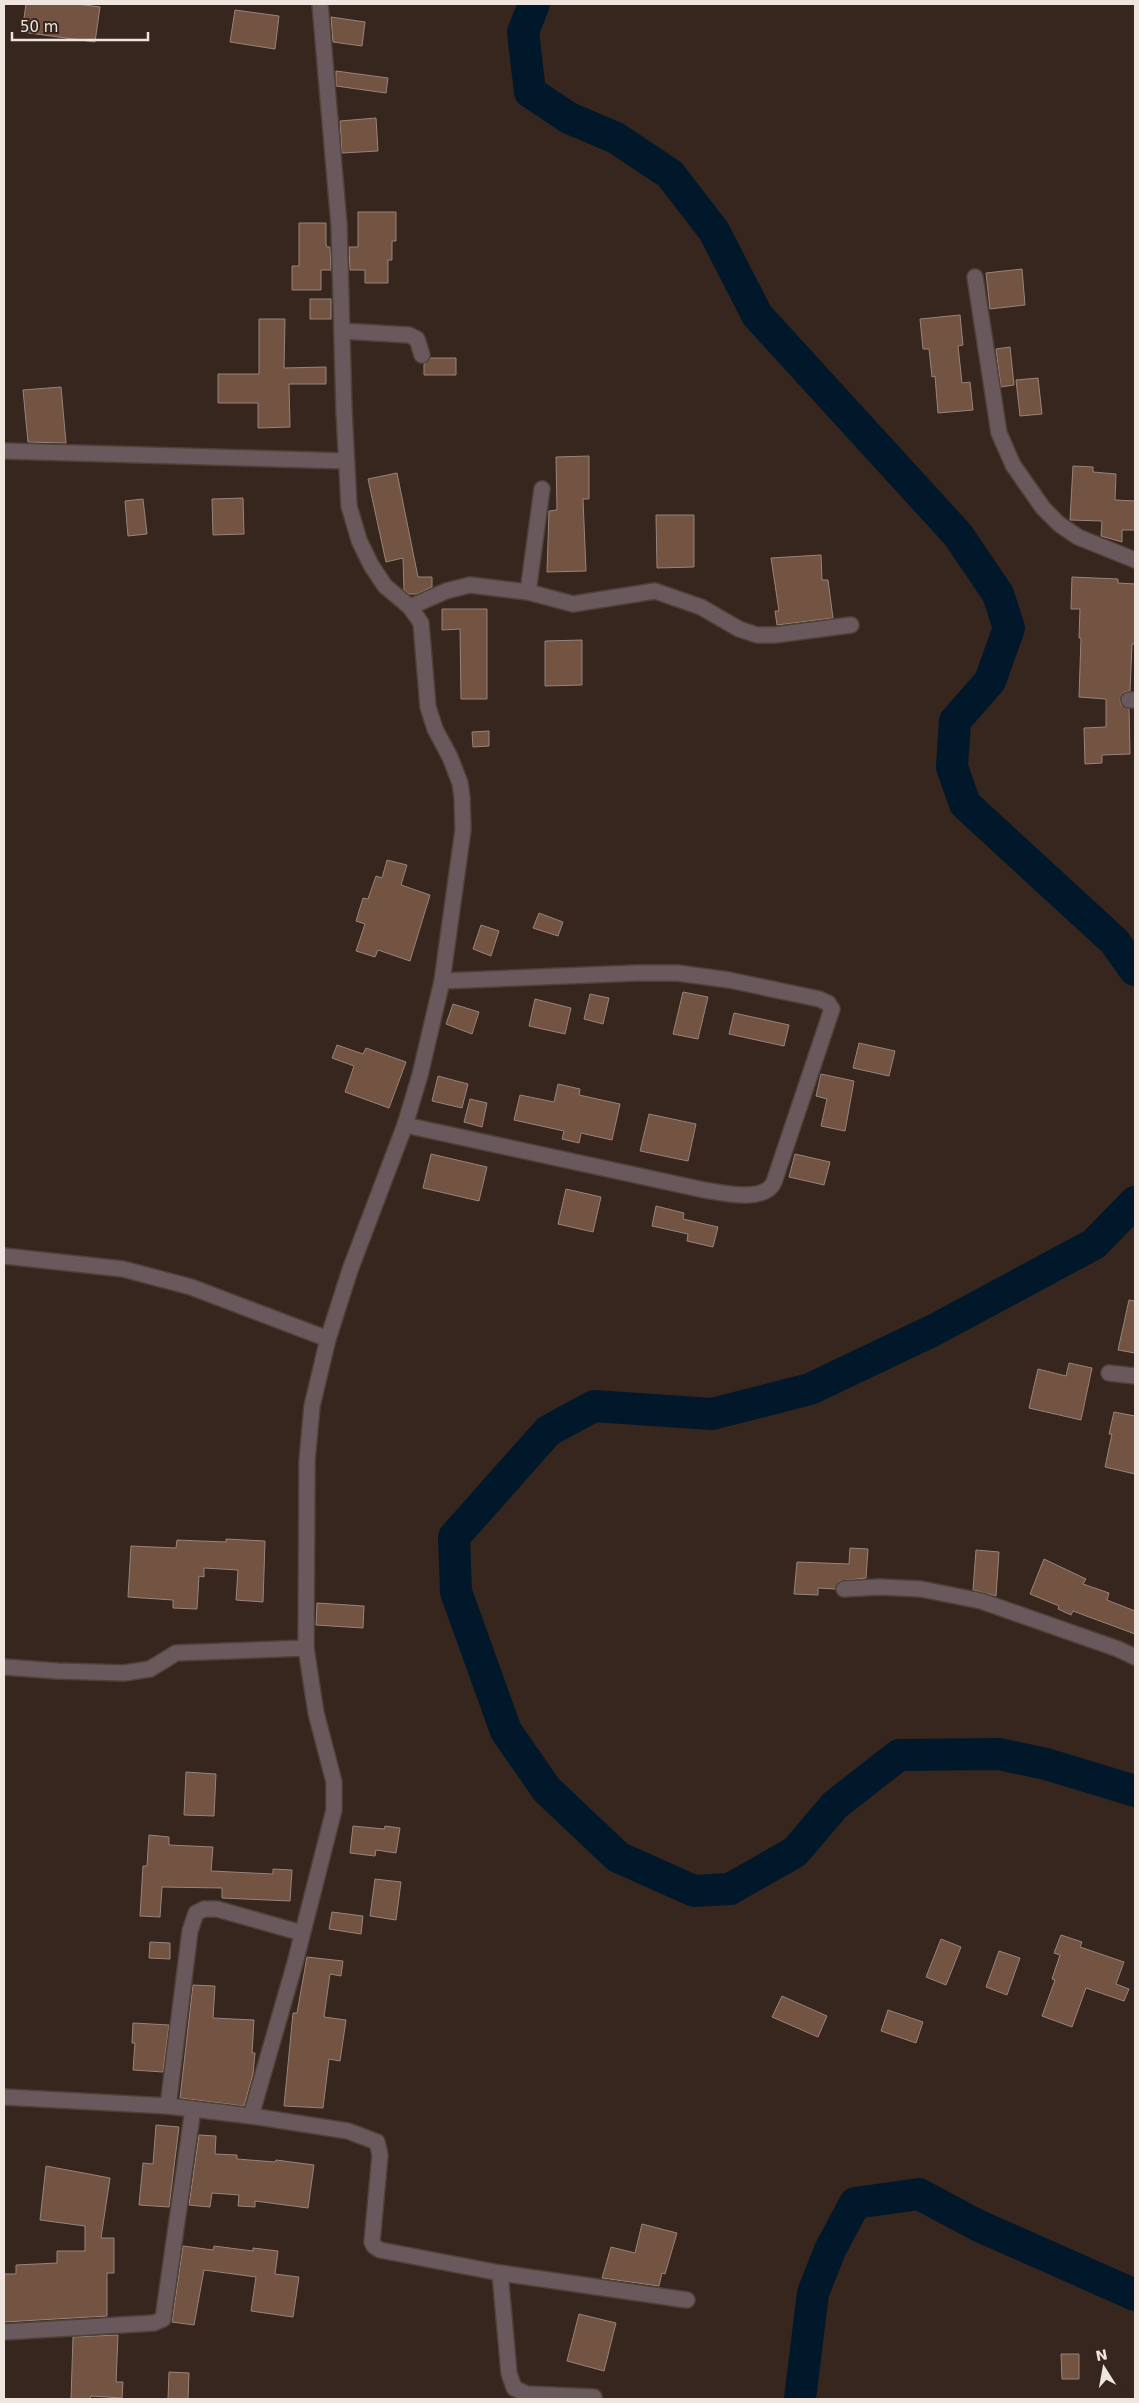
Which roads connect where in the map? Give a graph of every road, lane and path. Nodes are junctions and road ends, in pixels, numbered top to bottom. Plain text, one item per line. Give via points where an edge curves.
1 (320, 4) edge
2 (975, 278) dead end
3 (342, 331) junction
4 (422, 355) dead end
5 (4, 452) edge
6 (346, 461) junction
7 (542, 489) dead end
8 (1135, 560) edge
9 (528, 592) junction
10 (410, 607) junction
11 (851, 625) dead end
12 (442, 981) junction
13 (405, 1125) junction
14 (4, 1256) edge
15 (328, 1339) junction
16 (1109, 1373) dead end
17 (1135, 1376) edge
18 (844, 1589) dead end
19 (306, 1648) junction
20 (1135, 1657) edge
21 (4, 1667) edge
22 (302, 1932) junction
23 (4, 2097) edge
24 (168, 2106) junction
25 (193, 2109) junction
26 (251, 2116) junction
27 (500, 2272) junction
28 (686, 2300) dead end
29 (4, 2332) edge
30 (594, 2397) dead end

1 - 3 street via 340,226
2 - 8 street via 999,433 1013,465 1043,508 1060,524 1078,537
3 - 4 street via 409,335 417,338
3 - 6 street
5 - 6 street
6 - 10 street via 350,506 358,540 385,586
7 - 9 street
9 - 10 street via 470,585
9 - 11 street via 573,604 657,591 701,607 739,629 757,635
10 - 12 street via 421,623 425,682 432,720 454,767 462,797 462,830
12 - 13 street
12 - 13 street via 676,973 729,980 819,999 828,1003 832,1011 774,1182 761,1194 704,1190
13 - 15 street via 350,1270
14 - 15 street via 123,1268 191,1287
15 - 19 street via 308,1436
16 - 17 street
18 - 20 street via 921,1589 981,1600
19 - 21 street via 176,1653 150,1669 124,1673
19 - 22 street via 316,1713 335,1791 332,1822
22 - 24 street via 217,1909 196,1912 190,1931
22 - 26 street
23 - 24 street
24 - 25 street
25 - 26 street
25 - 29 street via 163,2319 154,2323
26 - 27 street via 348,2131 377,2142 380,2151 372,2236 372,2243 377,2248
27 - 28 street
27 - 30 street via 509,2373 514,2388 526,2394

